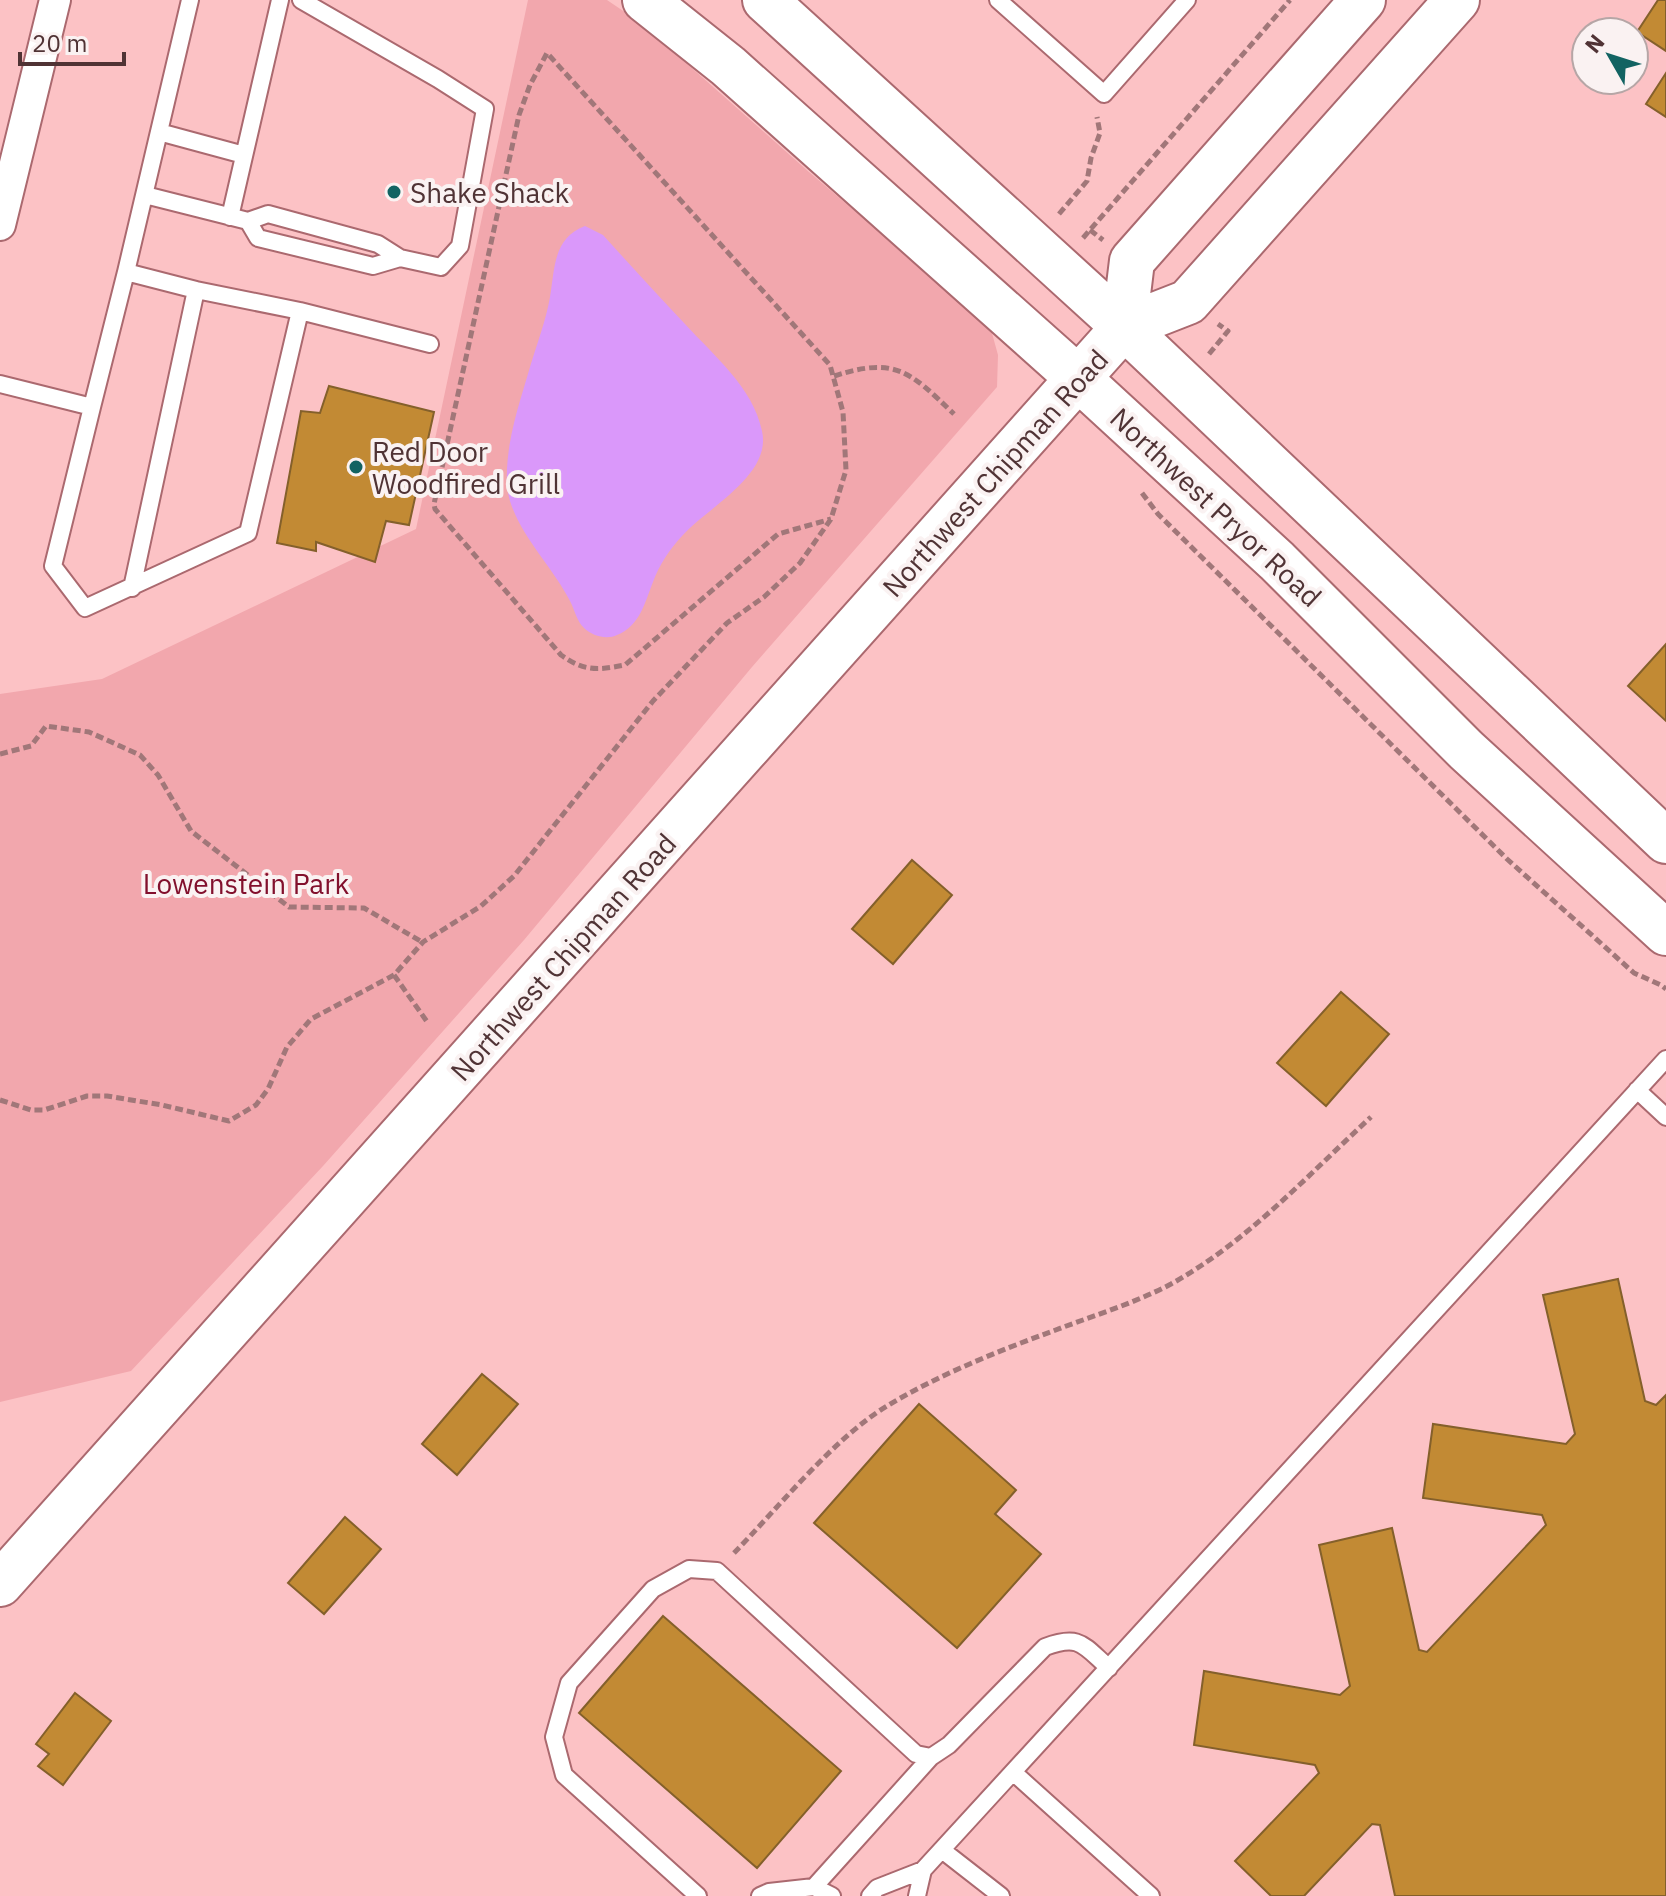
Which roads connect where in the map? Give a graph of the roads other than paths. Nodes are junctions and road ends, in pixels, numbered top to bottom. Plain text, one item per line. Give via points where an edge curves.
1 (55, 0) edge
2 (190, 0) edge
3 (280, 0) edge
4 (301, 0) edge
5 (645, 0) edge
6 (998, 0) edge
7 (1187, 0) edge
8 (1363, 0) edge
9 (1457, 0) edge
10 (770, 2) edge
11 (159, 132) junction
12 (244, 155) junction
13 (145, 195) junction
14 (230, 217) junction
15 (248, 221) junction
16 (0, 225) edge
17 (400, 258) junction
18 (126, 272) junction
19 (196, 290) junction
20 (300, 311) junction
21 (1124, 327) junction
22 (430, 344) dead end
23 (1079, 379) junction
24 (0, 384) edge
25 (92, 407) junction
26 (132, 588) junction
27 (1666, 841) edge
28 (1666, 933) edge
29 (1666, 1059) edge
30 (1637, 1090) junction
31 (1666, 1117) edge
32 (0, 1584) edge
33 (1109, 1668) junction
34 (931, 1757) junction
35 (1013, 1772) junction
36 (942, 1850) junction
37 (923, 1870) junction
38 (814, 1887) junction
39 (698, 1896) edge
40 (760, 1896) edge
41 (832, 1896) edge
42 (870, 1896) edge
43 (917, 1896) edge
44 (1001, 1896) edge
45 (1151, 1896) edge

1 - 16 street
2 - 11 lane
3 - 12 lane
4 - 17 lane via 485,109 460,246 441,267
5 - 23 main road, Northwest Pryor Road via 728,66
6 - 7 lane via 1104,94
8 - 21 main road, Northwest Chipman Road via 1132,261
9 - 21 main road, Northwest Chipman Road via 1188,302
10 - 21 main road
11 - 12 lane
11 - 13 lane
12 - 14 lane
13 - 14 lane
13 - 18 lane
14 - 15 lane
15 - 17 lane via 268,214 378,244
15 - 17 lane via 258,238 330,256 373,266
18 - 19 lane
18 - 25 lane
19 - 20 lane
19 - 26 lane
20 - 22 lane
20 - 26 lane via 248,533
21 - 23 main road, Northwest Chipman Road
21 - 27 main road
23 - 28 main road, Northwest Pryor Road via 1277,561 1466,750
23 - 32 main road, Northwest Chipman Road
24 - 25 lane
25 - 26 lane via 53,566 85,608
29 - 30 lane
30 - 31 lane
30 - 33 lane
33 - 34 lane via 1083,1645 1066,1639 1045,1647
33 - 35 lane
34 - 38 lane
34 - 39 lane via 916,1754 717,1571 689,1569 653,1589 569,1683 554,1737 564,1775
35 - 36 lane
35 - 45 lane
36 - 37 lane
36 - 44 lane
37 - 42 lane via 877,1888
37 - 43 lane
38 - 40 lane
38 - 41 lane

